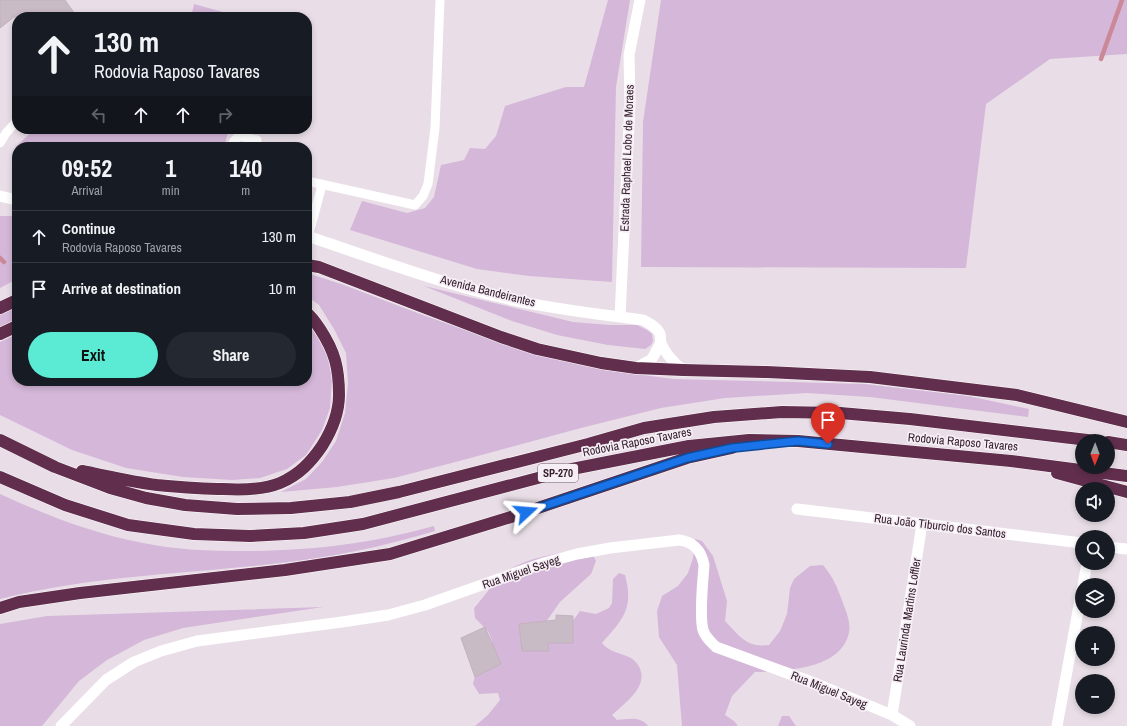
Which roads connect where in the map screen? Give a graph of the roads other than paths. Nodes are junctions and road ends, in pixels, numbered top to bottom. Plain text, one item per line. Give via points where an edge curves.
1 (440, 0) edge
2 (640, 0) edge
3 (12, 127) edge
4 (257, 140) dead end
5 (234, 142) edge
6 (0, 143) edge
7 (312, 182) edge
8 (322, 185) junction
9 (0, 196) edge
10 (12, 199) edge
11 (12, 204) edge
12 (0, 205) edge
13 (312, 221) edge
14 (312, 237) edge
15 (312, 266) edge
16 (12, 302) edge
17 (0, 308) edge
18 (312, 317) edge
19 (620, 317) junction
20 (12, 328) edge
21 (0, 334) edge
22 (661, 342) junction
23 (636, 368) junction
24 (683, 370) junction
25 (1127, 422) edge
26 (1075, 439) edge
27 (0, 440) edge
28 (798, 441) junction
29 (1115, 443) edge
30 (1127, 445) edge
31 (1011, 461) junction
32 (54, 467) junction
33 (1127, 476) edge
34 (0, 477) edge
35 (1127, 492) edge
36 (797, 508) dead end
37 (922, 524) junction
38 (1075, 542) edge
39 (1115, 547) edge
40 (1127, 549) edge
41 (0, 608) edge
42 (1077, 618) edge
43 (892, 715) junction
44 (61, 726) edge
45 (910, 726) edge
46 (1057, 726) edge

1 - 8 lane via 435,128 428,184 423,196 415,205
2 - 19 street, Estrada Raphael Lobo de Moraes via 629,55 630,103
3 - 6 lane
4 - 5 lane via 239,136
7 - 8 lane
8 - 13 lane
9 - 10 street
11 - 12 street
14 - 19 street, Avenida Bandeirantes via 508,299
15 - 23 highway via 501,337 601,363
16 - 17 highway
18 - 32 highway via 334,353 339,377 339,400 335,421 328,437 311,462 298,473 279,483 247,490 155,485
19 - 22 street, Avenida Bandeirantes via 644,320 654,326 660,333
20 - 21 highway
22 - 23 street via 652,359
22 - 24 street, Avenida Bandeirantes via 672,361
23 - 24 highway
24 - 25 highway via 870,377 1017,395
26 - 32 highway, Rodovia Raposo Tavares / SP-270 via 840,413 782,412 714,417 644,428 399,492 350,502 291,508 238,509 185,505 110,488
27 - 32 highway, Rodovia Raposo Tavares / SP-270
28 - 31 highway, Rodovia Raposo Tavares / SP-270
28 - 34 highway, Rodovia Raposo Tavares / SP-270 via 749,440 689,446 572,469 363,524 304,533 250,536 194,534 128,525 65,505
28 - 41 highway via 732,448 687,458 511,518 390,554 285,570 80,593 19,602
29 - 30 highway
31 - 33 highway, Rodovia Raposo Tavares / SP-270
31 - 35 highway
36 - 37 street, Rua João Tiburcio dos Santos
37 - 38 street, Rua João Tiburcio dos Santos
37 - 43 street, Rua Laurinda Martins Loffler
39 - 40 street
42 - 46 street
43 - 44 street, Rua Miguel Sayeg via 716,647 703,631 703,557 693,544 679,540 577,554 388,615 197,641 162,651 134,662 106,680
43 - 45 street, Rua Miguel Sayeg

